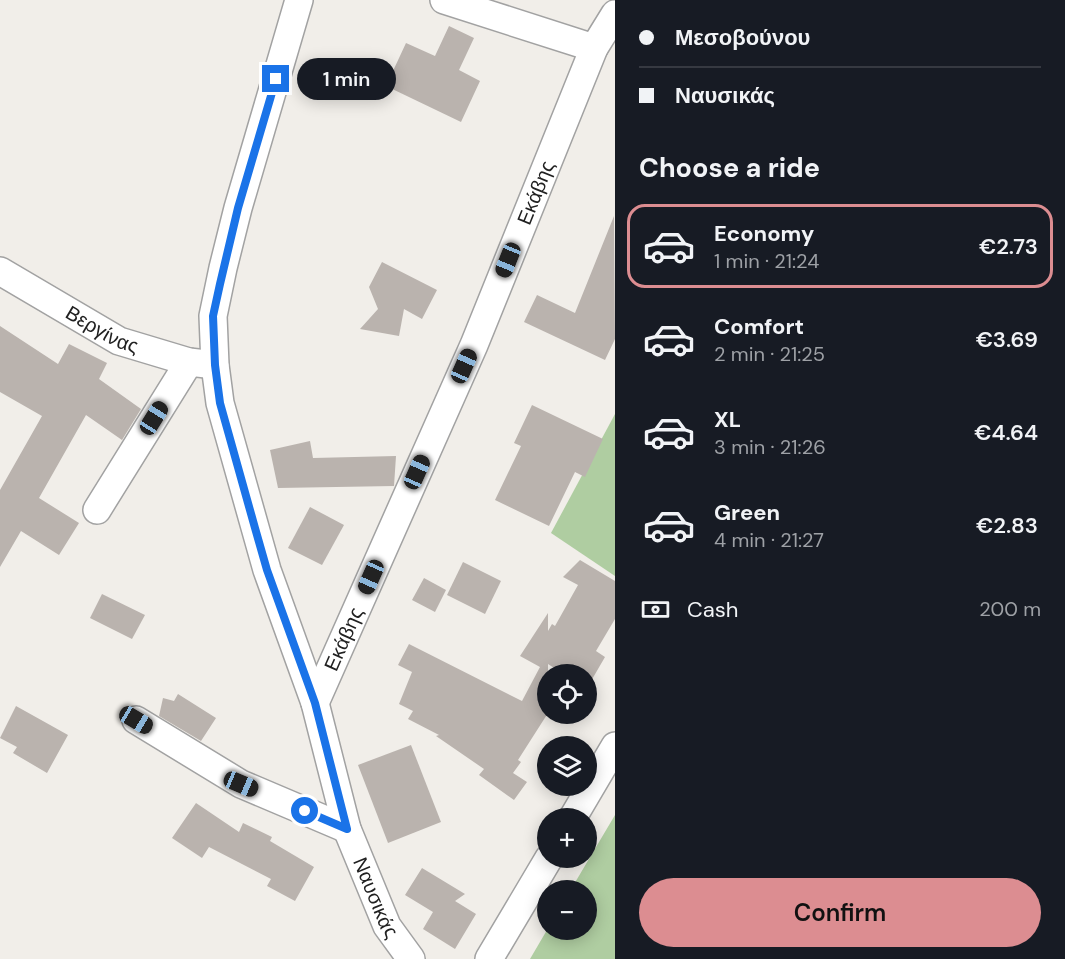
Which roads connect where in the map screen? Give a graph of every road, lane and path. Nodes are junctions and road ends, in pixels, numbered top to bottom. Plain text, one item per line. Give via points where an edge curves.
1 (299, 0) edge
2 (444, 0) edge
3 (615, 14) edge
4 (594, 48) junction
5 (0, 271) edge
6 (189, 362) junction
7 (215, 365) junction
8 (97, 510) dead end
9 (315, 703) junction
10 (136, 720) dead end
11 (615, 746) edge
12 (578, 808) edge
13 (347, 829) junction
14 (543, 868) edge
15 (411, 959) edge
16 (489, 959) edge

1 - 7 street, Ναυσικάς via 224,268 213,316
2 - 4 street
3 - 4 street, Εκάβης
4 - 9 street, Εκάβης via 474,345
5 - 6 street, Βεργίνας via 119,341
6 - 7 street, Βεργίνας
6 - 8 street
7 - 9 street, Ναυσικάς via 220,403 267,570
9 - 13 street, Ναυσικάς
10 - 13 street via 241,784
11 - 12 street
13 - 15 street, Ναυσικάς via 387,926
14 - 16 street

